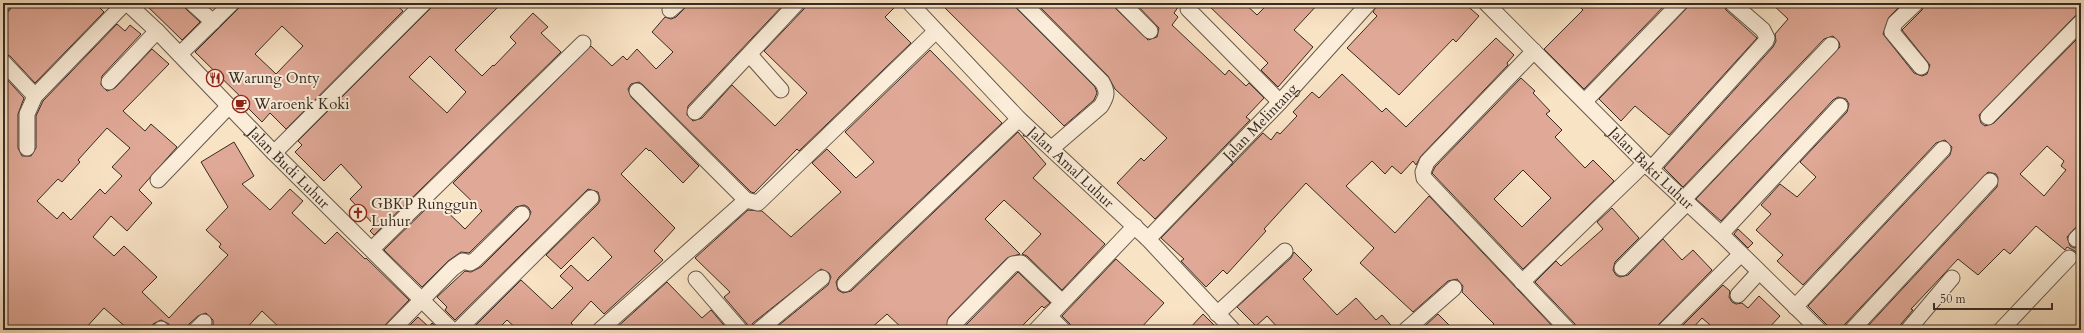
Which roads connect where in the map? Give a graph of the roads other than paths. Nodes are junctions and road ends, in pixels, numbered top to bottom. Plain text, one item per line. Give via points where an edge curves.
1 (126, 3) edge
2 (192, 3) edge
3 (232, 3) edge
4 (424, 3) edge
5 (797, 3) edge
6 (910, 3) edge
7 (1023, 3) edge
8 (1122, 3) edge
9 (1369, 3) edge
10 (1486, 3) edge
11 (1680, 3) edge
12 (1732, 3) edge
13 (1916, 3) edge
14 (1188, 9) dead end
15 (213, 22) junction
16 (2081, 22) edge
17 (158, 31) junction
18 (936, 31) junction
19 (1150, 31) dead end
20 (583, 43) dead end
21 (1831, 45) dead end
22 (1534, 51) junction
23 (180, 54) junction
24 (750, 55) junction
25 (3, 62) edge
26 (1921, 68) dead end
27 (109, 82) dead end
28 (781, 90) dead end
29 (637, 91) dead end
30 (35, 96) junction
31 (1585, 101) junction
32 (1280, 102) junction
33 (229, 106) junction
34 (1840, 106) dead end
35 (695, 112) dead end
36 (1988, 117) dead end
37 (1019, 119) junction
38 (27, 148) dead end
39 (1052, 148) junction
40 (1943, 149) dead end
41 (274, 153) junction
42 (1648, 166) junction
43 (158, 180) dead end
44 (1990, 181) dead end
45 (591, 198) dead end
46 (746, 200) junction
47 (1685, 201) junction
48 (522, 214) dead end
49 (1135, 226) junction
50 (1721, 234) junction
51 (1148, 239) junction
52 (372, 249) junction
53 (1285, 251) dead end
54 (1741, 254) junction
55 (2069, 258) dead end
56 (1622, 268) dead end
57 (1759, 272) junction
58 (822, 278) dead end
59 (1952, 278) dead end
60 (696, 279) dead end
61 (1522, 282) junction
62 (845, 284) dead end
63 (1454, 288) dead end
64 (1738, 295) dead end
65 (423, 300) junction
66 (1062, 302) junction
67 (1795, 307) junction
68 (1217, 314) junction
69 (1049, 316) junction
70 (392, 330) edge
71 (452, 330) edge
72 (458, 330) edge
73 (600, 330) edge
74 (740, 330) edge
75 (759, 330) edge
76 (955, 330) edge
77 (1036, 330) edge
78 (1063, 330) edge
79 (1232, 330) edge
80 (1406, 330) edge
81 (1568, 330) edge
82 (1665, 330) edge
83 (1819, 330) edge
84 (1852, 330) edge
85 (1908, 330) edge
86 (2001, 330) edge

1 - 17 street, Jalan Budi Luhur
1 - 30 street
2 - 15 street
3 - 15 street
4 - 41 street
5 - 24 street
6 - 18 street, Jalan Amal Luhur
7 - 39 street via 1107,90 1101,106
8 - 19 street
9 - 32 street, Jalan Melintang
10 - 22 street, Jalan Bakti Luhur
11 - 31 street
12 - 42 street via 1763,30 1766,41
13 - 26 street via 1895,22 1892,32
14 - 32 street
15 - 23 street
16 - 36 street
17 - 23 street, Jalan Budi Luhur
17 - 27 street
18 - 37 street, Jalan Amal Luhur
18 - 46 street via 758,203
20 - 52 street
21 - 47 street
22 - 31 street, Jalan Bakti Luhur
22 - 61 street via 1427,162 1423,172 1424,178
23 - 33 street, Jalan Budi Luhur
24 - 28 street
24 - 35 street
25 - 30 street
29 - 46 street
30 - 38 street via 27,114
31 - 42 street, Jalan Bakti Luhur
32 - 51 street, Jalan Melintang
33 - 41 street, Jalan Budi Luhur
33 - 43 street
34 - 50 street
37 - 39 street, Jalan Amal Luhur
37 - 62 street
39 - 49 street, Jalan Amal Luhur
40 - 67 street
41 - 52 street, Jalan Budi Luhur
42 - 47 street, Jalan Bakti Luhur
42 - 61 street
44 - 84 street
45 - 72 street
46 - 73 street
47 - 50 street, Jalan Bakti Luhur
47 - 56 street
48 - 65 street via 475,260 470,263 463,261 453,268
49 - 51 street, Jalan Amal Luhur
49 - 66 street
50 - 54 street, Jalan Bakti Luhur
51 - 68 street, Jalan Amal Luhur
52 - 65 street, Jalan Budi Luhur
53 - 68 street
54 - 57 street, Jalan Bakti Luhur
54 - 82 street
55 - 86 street
57 - 64 street
57 - 67 street, Jalan Bakti Luhur
58 - 75 street
59 - 85 street
60 - 74 street
61 - 81 street
63 - 80 street
65 - 70 street
65 - 71 street, Jalan Budi Luhur
66 - 69 street
66 - 76 street via 1021,263 1017,263 954,323
67 - 83 street, Jalan Bakti Luhur
68 - 79 street, Jalan Amal Luhur
69 - 77 street
69 - 78 street

